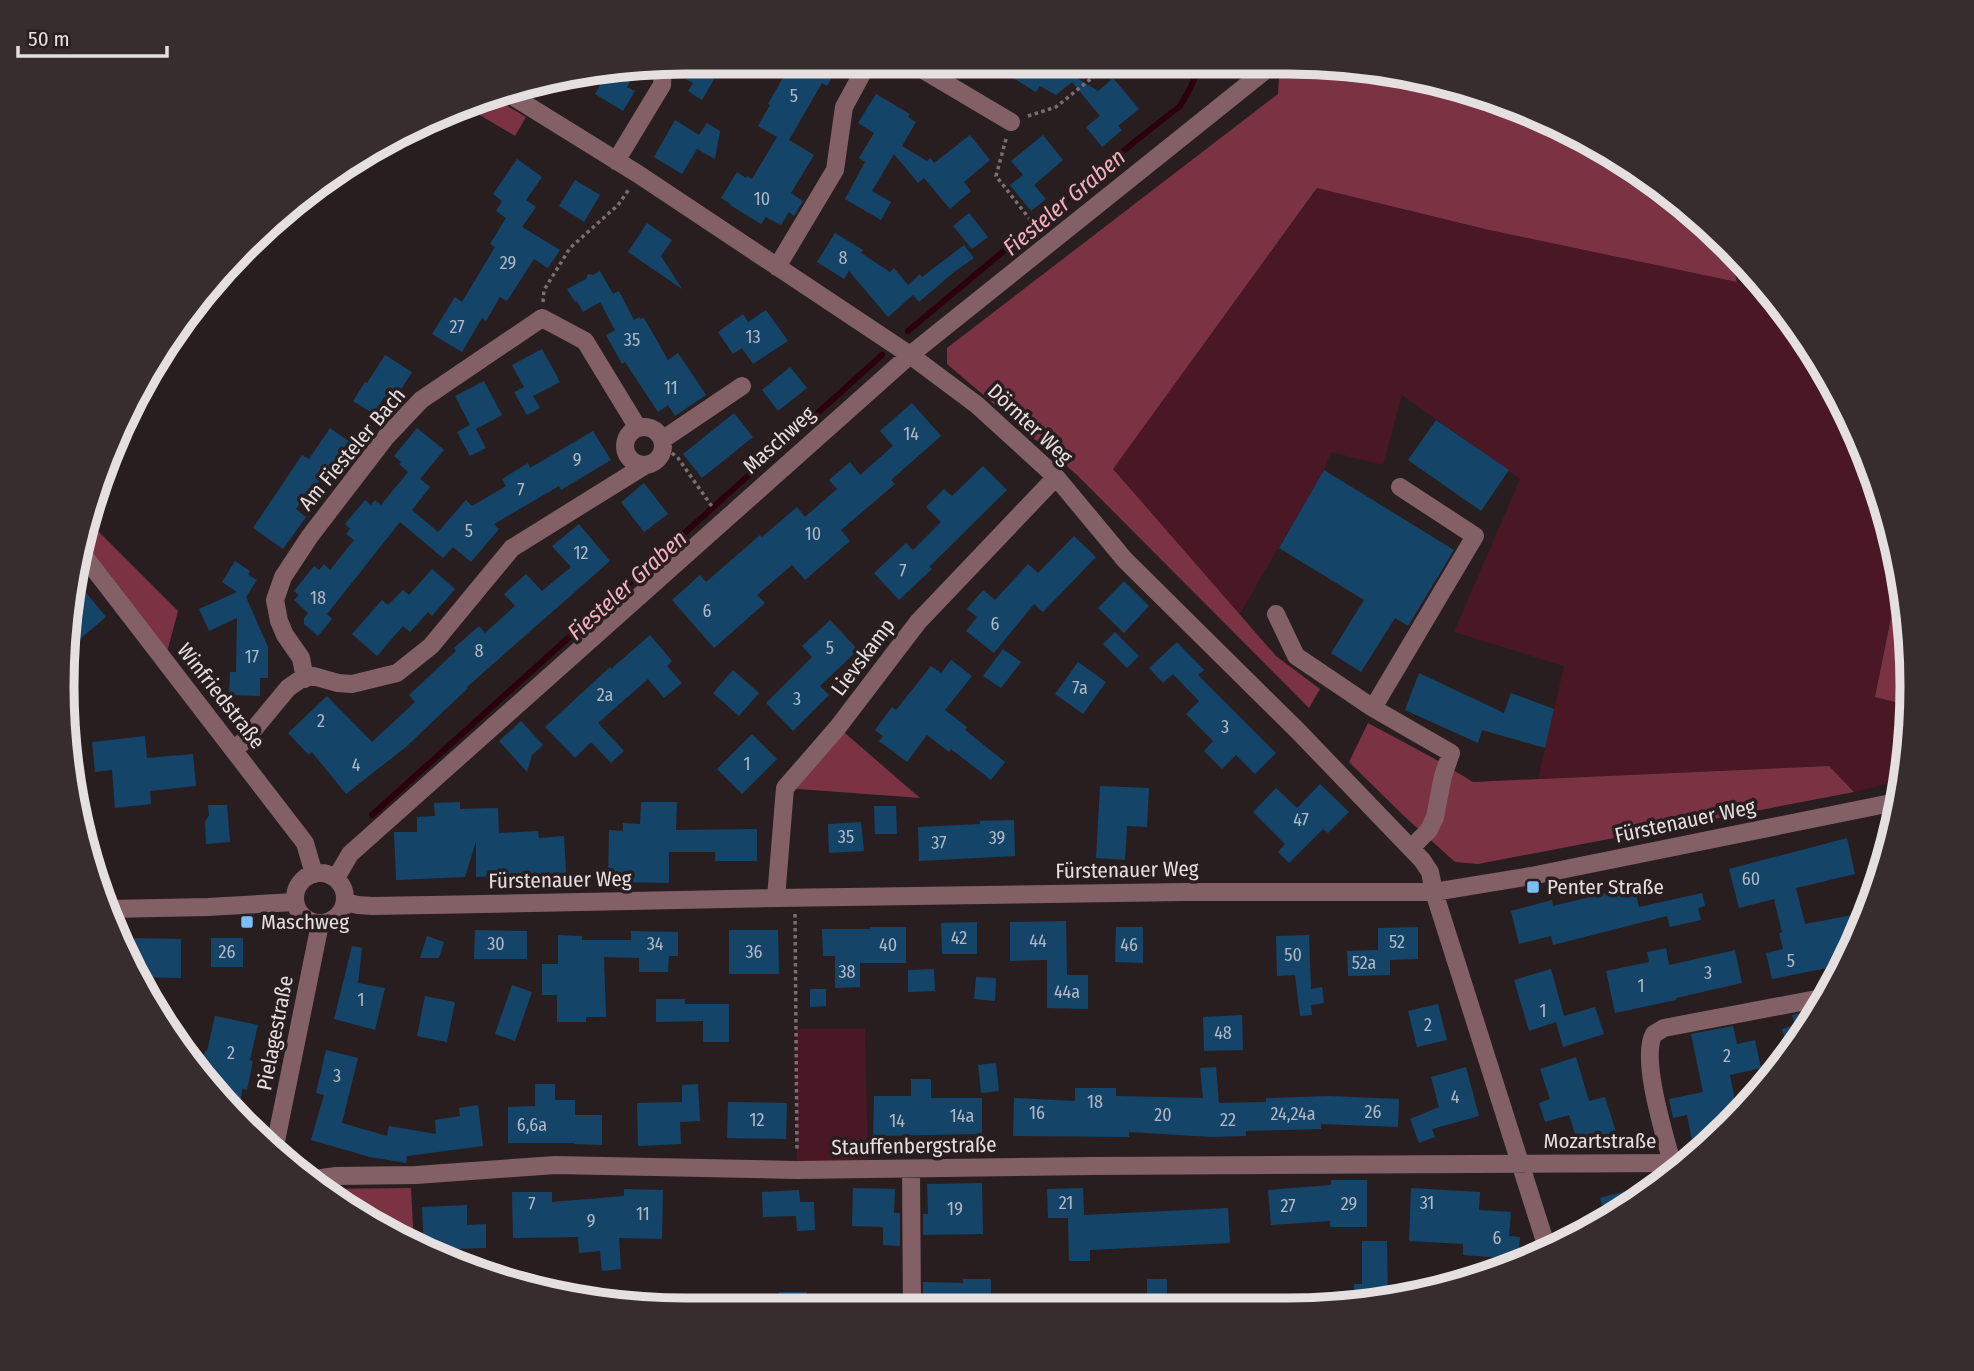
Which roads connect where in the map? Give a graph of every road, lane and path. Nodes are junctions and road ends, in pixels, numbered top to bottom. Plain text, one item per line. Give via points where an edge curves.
1 (862, 74) edge
2 (930, 74) edge
3 (1097, 74) edge
4 (1261, 74) edge
5 (662, 75) edge
6 (514, 98) edge
7 (1010, 122) junction
8 (616, 161) junction
9 (638, 174) junction
10 (1040, 232) dead end
11 (777, 267) junction
12 (542, 318) junction
13 (910, 355) junction
14 (742, 386) dead end
15 (638, 428) junction
16 (663, 444) junction
17 (644, 466) junction
18 (1056, 477) junction
19 (1400, 488) dead end
20 (710, 503) dead end
21 (87, 559) edge
22 (1276, 614) dead end
23 (305, 678) junction
24 (1373, 708) junction
25 (234, 750) junction
26 (1889, 803) edge
27 (1411, 848) junction
28 (314, 874) junction
29 (336, 878) junction
30 (1434, 892) junction
31 (776, 898) junction
32 (795, 898) junction
33 (295, 902) junction
34 (345, 902) junction
35 (116, 909) edge
36 (320, 924) junction
37 (1815, 998) edge
38 (276, 1140) edge
39 (1675, 1160) edge
40 (1671, 1163) edge
41 (1521, 1164) junction
42 (911, 1169) junction
43 (797, 1170) junction
44 (323, 1178) edge
45 (1545, 1241) edge
46 (912, 1298) edge

1 - 11 street via 844,107 835,170
2 - 7 street
3 - 7 path via 1056,107
4 - 13 street, Maschweg
5 - 8 street via 662,85
6 - 8 street, Dörnter Weg
7 - 10 path via 996,176
8 - 9 street, Dörnter Weg
9 - 11 street, Dörnter Weg
9 - 12 path via 618,205 570,248 544,290
11 - 13 street, Dörnter Weg
12 - 15 street via 585,341
12 - 23 street, Am Fiesteler Bach via 421,400 386,437 283,577 275,600 279,621 301,658
13 - 18 street, Dörnter Weg via 977,405
13 - 29 street, Maschweg via 350,855
14 - 16 street
15 - 16 street via 649,428
15 - 17 street via 627,436 625,450 631,461
16 - 17 street via 657,460
16 - 20 path via 678,457
17 - 23 street via 512,548 431,646 397,673 352,684
18 - 27 street, Dörnter Weg via 1125,561
18 - 31 street, Lievskamp via 918,622 785,788
19 - 24 street via 1475,536
21 - 25 street, Winfriedstraße
22 - 24 street via 1296,656
23 - 25 street via 288,688
24 - 27 street via 1451,753 1429,830
25 - 28 street, Winfriedstraße via 305,843
26 - 30 street, Fürstenauer Weg
27 - 30 street, Dörnter Weg via 1430,872
28 - 29 street
28 - 33 street via 301,881
29 - 34 street
30 - 32 street, Fürstenauer Weg
30 - 41 street
31 - 32 street, Fürstenauer Weg
31 - 34 street, Fürstenauer Weg via 372,906
32 - 43 path
33 - 35 street
33 - 36 street via 300,915
34 - 36 street via 335,919
36 - 38 street, Pielagestraße
37 - 39 street via 1664,1028 1654,1034 1649,1048 1651,1073
40 - 41 street, Mozartstraße
41 - 42 street, Stauffenbergstraße
41 - 45 street
42 - 43 street, Stauffenbergstraße
42 - 46 street
43 - 44 street, Stauffenbergstraße via 555,1165

